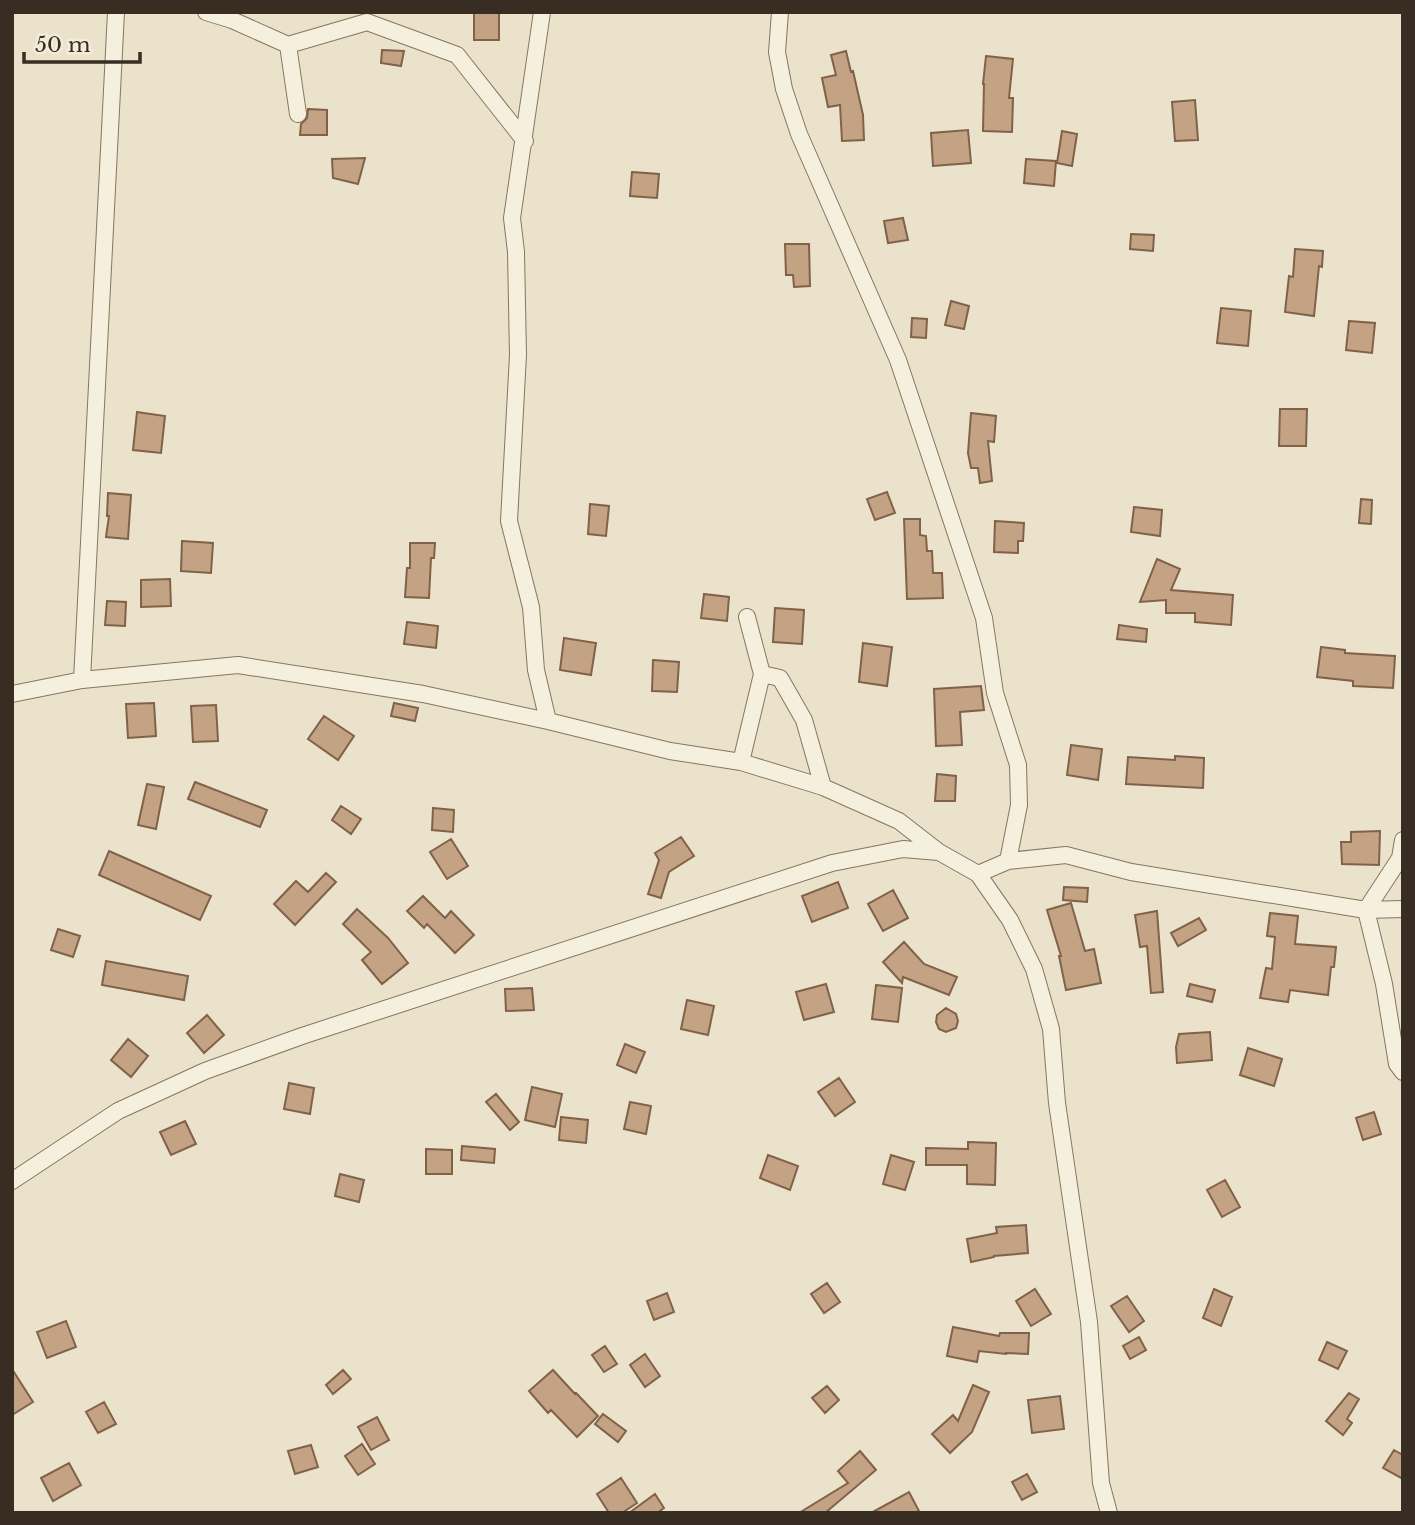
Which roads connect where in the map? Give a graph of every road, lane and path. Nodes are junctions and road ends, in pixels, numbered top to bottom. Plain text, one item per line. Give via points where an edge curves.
1 (116, 12) edge
2 (206, 12) edge
3 (542, 12) edge
4 (780, 12) edge
5 (288, 45) junction
6 (298, 114) dead end
7 (524, 141) junction
8 (747, 617) dead end
9 (762, 674) junction
10 (82, 680) junction
11 (12, 694) edge
12 (548, 722) junction
13 (741, 762) junction
14 (823, 787) junction
15 (1403, 840) edge
16 (939, 852) junction
17 (1008, 861) junction
18 (978, 874) junction
19 (1366, 909) junction
20 (1403, 909) edge
21 (1403, 1072) edge
22 (12, 1181) edge
23 (1110, 1513) edge

1 - 10 street
2 - 5 street
3 - 7 street
4 - 17 street via 777,52 799,134 898,360 984,618 995,693 1018,765 1018,805
5 - 6 street
5 - 7 street via 367,22 457,55
7 - 12 street via 512,218 518,355 509,522 531,607 536,670
8 - 9 street
9 - 13 street
9 - 14 street via 780,678 804,720
10 - 11 street
10 - 12 street via 238,665 423,694
12 - 13 street via 670,751
13 - 14 street
14 - 16 street via 899,821
15 - 19 street via 1400,858
16 - 18 street
16 - 22 street via 903,849 832,863 302,1036 205,1071 118,1111
17 - 18 street
17 - 19 street via 1066,855 1131,872
18 - 23 street via 1010,920 1034,969 1051,1030 1056,1103 1089,1322 1101,1483
19 - 20 street
19 - 21 street via 1397,1064

